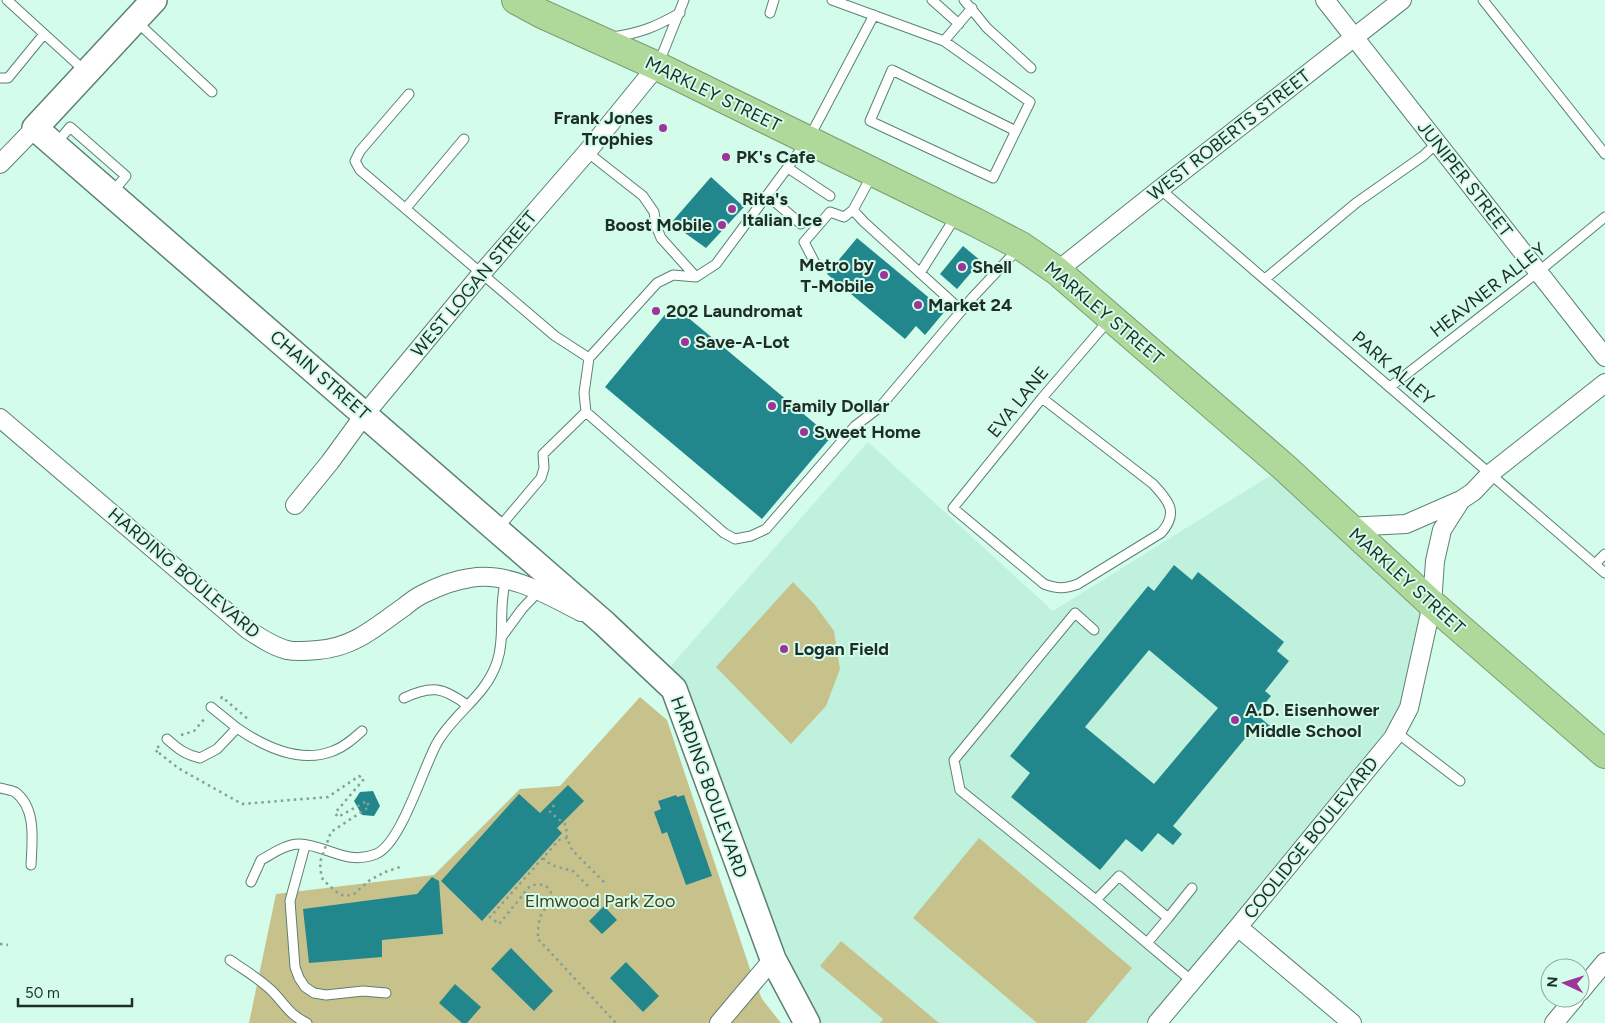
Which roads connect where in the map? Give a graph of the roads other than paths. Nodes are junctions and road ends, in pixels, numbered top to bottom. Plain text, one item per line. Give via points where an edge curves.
1 (7, 0) edge
2 (154, 0) edge
3 (516, 0) edge
4 (684, 0) edge
5 (774, 0) edge
6 (832, 0) edge
7 (932, 0) edge
8 (964, 0) edge
9 (1325, 0) edge
10 (1402, 0) edge
11 (1483, 0) edge
12 (972, 8) junction
13 (680, 13) junction
14 (770, 13) dead end
15 (874, 15) junction
16 (135, 20) junction
17 (959, 24) junction
18 (44, 34) junction
19 (598, 39) junction
20 (1354, 39) junction
21 (944, 41) junction
22 (657, 66) junction
23 (1031, 68) dead end
24 (87, 72) junction
25 (0, 78) edge
26 (212, 92) dead end
27 (409, 94) dead end
28 (35, 128) junction
29 (1016, 131) junction
30 (464, 139) dead end
31 (808, 140) junction
32 (1437, 143) junction
33 (587, 152) junction
34 (1605, 154) edge
35 (0, 164) edge
36 (788, 168) junction
37 (874, 172) junction
38 (1160, 189) junction
39 (768, 196) junction
40 (830, 196) dead end
41 (406, 208) junction
42 (853, 210) junction
43 (958, 213) junction
44 (1605, 217) edge
45 (801, 224) dead end
46 (1020, 246) junction
47 (816, 265) dead end
48 (1057, 271) junction
49 (1538, 272) junction
50 (482, 273) junction
51 (920, 273) junction
52 (696, 276) junction
53 (1264, 279) junction
54 (961, 310) junction
55 (1111, 317) junction
56 (1605, 357) edge
57 (589, 358) junction
58 (1605, 383) edge
59 (1390, 386) junction
60 (1042, 398) junction
61 (586, 412) junction
62 (365, 414) junction
63 (0, 418) edge
64 (1491, 473) junction
65 (1461, 500) junction
66 (295, 505) dead end
67 (1347, 527) junction
68 (498, 530) junction
69 (1605, 554) edge
70 (1595, 564) junction
71 (1605, 573) edge
72 (505, 580) junction
73 (539, 591) junction
74 (1432, 604) junction
75 (604, 623) junction
76 (1094, 630) dead end
77 (502, 636) junction
78 (404, 698) dead end
79 (467, 705) junction
80 (212, 708) road end
81 (237, 728) junction
82 (362, 731) dead end
83 (1396, 732) junction
84 (167, 739) road end
85 (1605, 754) edge
86 (1460, 781) dead end
87 (0, 788) edge
88 (305, 846) junction
89 (31, 865) dead end
90 (252, 882) dead end
91 (1192, 888) dead end
92 (1096, 900) junction
93 (1168, 918) junction
94 (1238, 927) junction
95 (1147, 943) junction
96 (773, 959) junction
97 (230, 960) dead end
98 (1605, 962) edge
99 (1590, 980) edge
100 (1192, 982) junction
101 (386, 993) dead end
102 (1567, 1008) edge
103 (1345, 1021) edge
104 (307, 1023) edge
105 (719, 1023) edge
106 (807, 1023) edge
107 (1158, 1023) edge
108 (1554, 1023) edge

1 - 18 lane
2 - 16 street
3 - 19 highway, MARKLEY STREET
4 - 13 lane
5 - 14 lane
6 - 15 lane
7 - 17 lane
8 - 12 lane
9 - 20 street, JUNIPER STREET
10 - 20 street, WEST ROBERTS STREET
11 - 34 lane
12 - 17 lane
12 - 23 lane via 987,28
13 - 19 lane via 635,34
13 - 22 lane
15 - 21 lane
15 - 31 lane
16 - 24 street
16 - 26 lane
17 - 21 lane
18 - 24 lane
18 - 25 lane via 8,78
19 - 22 highway, MARKLEY STREET
20 - 32 street, JUNIPER STREET
20 - 38 street, WEST ROBERTS STREET
21 - 29 lane via 1030,102
22 - 31 highway, MARKLEY STREET
22 - 33 street, WEST LOGAN STREET
24 - 28 street
27 - 41 lane via 355,161 360,170
28 - 35 street
28 - 62 street, CHAIN STREET
29 - 29 lane via 993,178 870,121 892,70
30 - 41 lane
31 - 36 lane
31 - 37 highway, MARKLEY STREET
32 - 49 street, JUNIPER STREET
32 - 53 lane via 1356,203
33 - 50 street, WEST LOGAN STREET
33 - 52 lane via 643,196 654,212 661,238
36 - 39 lane
36 - 40 lane
37 - 42 lane
37 - 43 highway, MARKLEY STREET
38 - 48 street, WEST ROBERTS STREET
38 - 53 lane, PARK ALLEY
39 - 45 lane
39 - 52 lane via 716,264
41 - 50 lane
42 - 47 lane via 844,217 830,212 804,242
42 - 51 lane
43 - 46 highway, MARKLEY STREET
43 - 51 lane
44 - 49 lane, HEAVNER ALLEY
46 - 48 highway, MARKLEY STREET
46 - 54 lane
48 - 55 highway, MARKLEY STREET
49 - 56 street, JUNIPER STREET
49 - 59 lane, HEAVNER ALLEY
50 - 57 lane via 555,336
50 - 62 street, WEST LOGAN STREET
51 - 54 lane
52 - 57 lane via 673,275 657,283
53 - 59 lane, PARK ALLEY
54 - 61 lane via 880,407 855,426 766,529 751,536 736,539 724,533
55 - 60 lane, EVA LANE
55 - 67 highway, MARKLEY STREET via 1284,467
57 - 61 lane via 584,393
58 - 64 street
59 - 64 lane, PARK ALLEY
60 - 60 lane, EVA LANE via 1153,484 1163,495 1171,516 1169,525 1161,533 1066,589 1044,584 953,508
61 - 68 lane via 544,454 541,478
62 - 66 street, WEST LOGAN STREET
62 - 68 street, CHAIN STREET
63 - 72 street, HARDING BOULEVARD via 247,629 287,650 329,649 348,644 422,594 470,578
64 - 65 street
64 - 70 lane, PARK ALLEY
65 - 67 street via 1406,524
65 - 74 street, COOLIDGE BOULEVARD via 1442,530 1435,561
67 - 74 highway, MARKLEY STREET
68 - 75 street, CHAIN STREET
69 - 70 lane
70 - 71 lane, PARK ALLEY
72 - 73 street, HARDING BOULEVARD
72 - 77 lane
73 - 75 street, HARDING BOULEVARD
73 - 77 lane
74 - 83 street, COOLIDGE BOULEVARD via 1409,708
74 - 85 highway, MARKLEY STREET
75 - 96 street, HARDING BOULEVARD via 674,689
76 - 92 lane via 1075,614 954,760 960,790
77 - 79 lane via 497,662 485,688
78 - 79 lane via 431,688 455,696
79 - 88 lane via 438,742 394,837 379,853 354,859
80 - 81 lane
81 - 82 lane via 279,750 315,755 346,745
81 - 84 lane via 217,749 200,758 188,756
83 - 86 lane
83 - 94 street, COOLIDGE BOULEVARD
87 - 89 lane via 15,792 28,808
88 - 90 lane via 298,844 261,860
88 - 101 lane via 290,901 295,967 299,978 305,988 314,993
91 - 93 lane
92 - 93 lane via 1119,876
92 - 95 lane
93 - 95 lane
94 - 100 street, COOLIDGE BOULEVARD
94 - 103 street
95 - 100 lane
96 - 105 street
96 - 106 street, HARDING BOULEVARD
97 - 104 lane via 263,982 288,1011
98 - 99 street
100 - 107 street, COOLIDGE BOULEVARD
102 - 108 street

